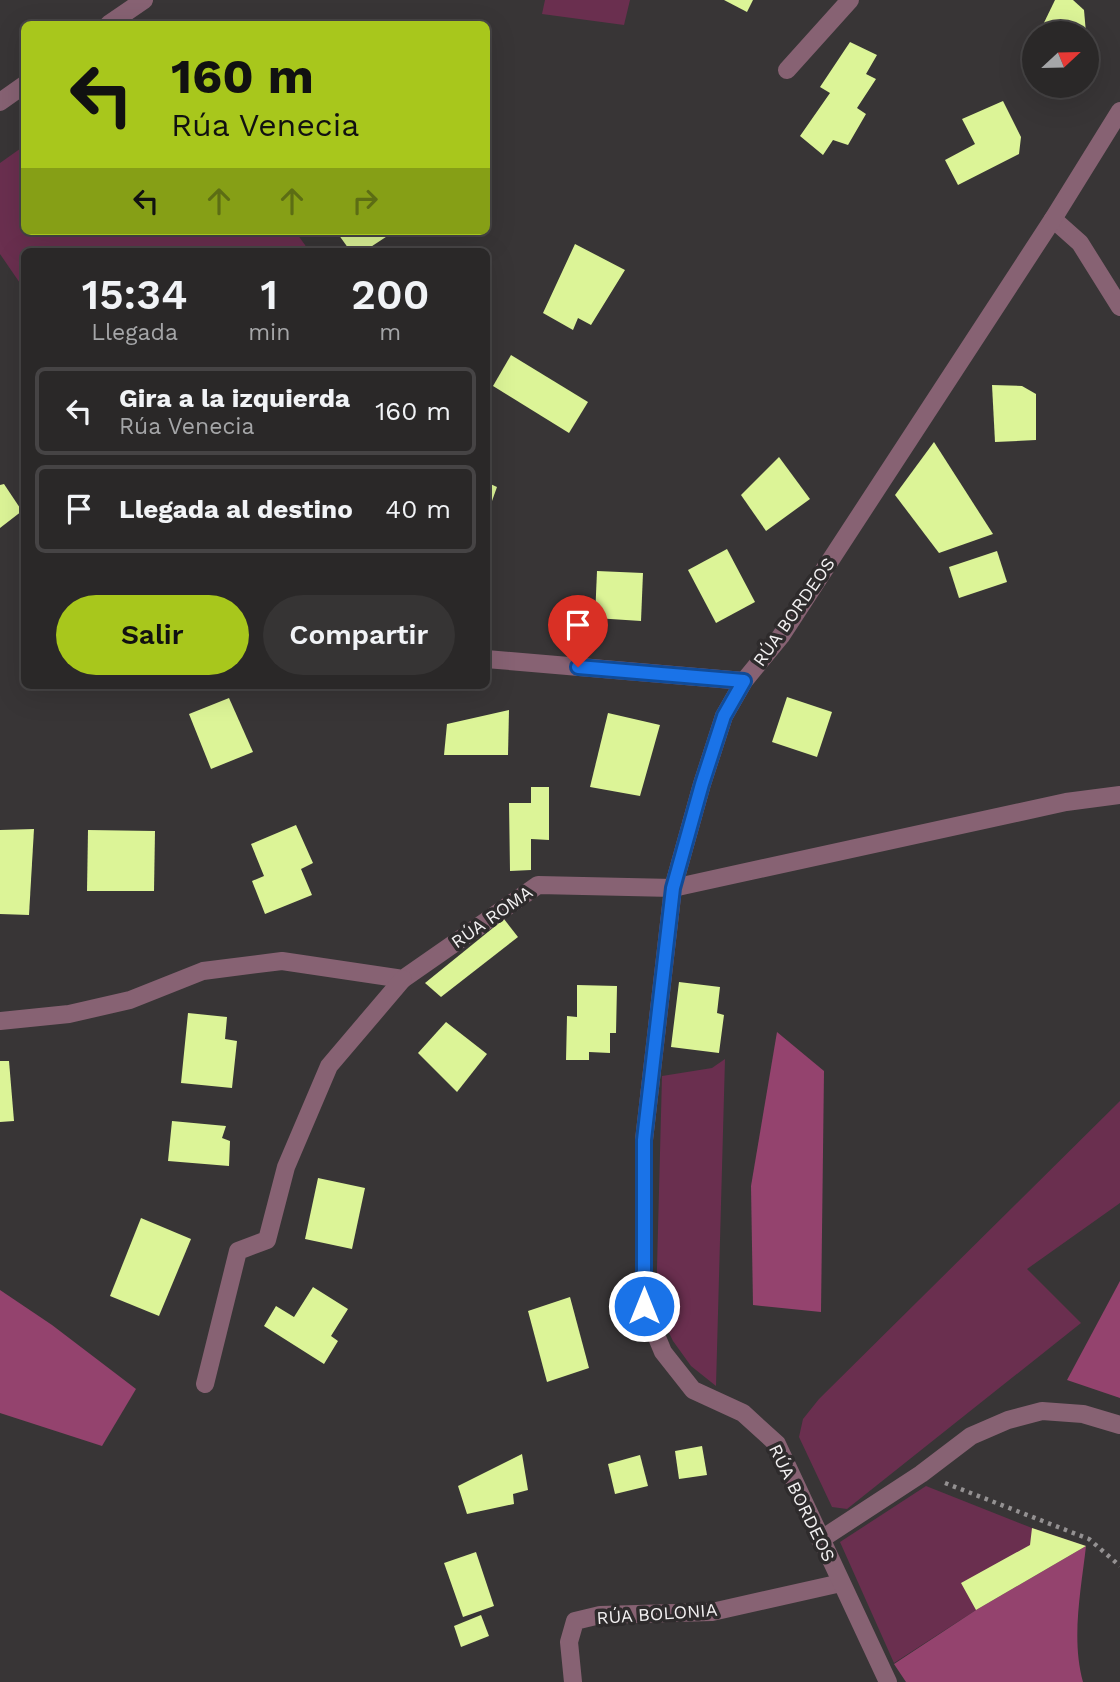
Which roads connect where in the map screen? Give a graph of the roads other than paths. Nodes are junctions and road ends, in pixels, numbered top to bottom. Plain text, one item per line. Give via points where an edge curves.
1 (144, 0) edge
2 (850, 0) edge
3 (113, 21) edge
4 (787, 70) dead end
5 (21, 87) edge
6 (0, 102) edge
7 (1120, 111) edge
8 (1054, 219) junction
9 (1120, 307) edge
10 (490, 659) edge
11 (744, 681) junction
12 (1120, 795) edge
13 (673, 888) junction
14 (402, 979) junction
15 (0, 1021) edge
16 (205, 1384) dead end
17 (1120, 1425) edge
18 (820, 1540) junction
19 (841, 1583) junction
20 (573, 1682) edge
21 (888, 1682) edge

1 - 3 street
2 - 4 street
5 - 6 street
7 - 8 street, RÚA BORDEOS
8 - 9 street via 1080,243
8 - 11 street, RÚA BORDEOS via 780,636
10 - 11 street
11 - 13 street, RÚA BORDEOS via 724,716
12 - 13 street, RÚA ROMA via 1066,802
13 - 14 street, RÚA ROMA via 538,884
13 - 18 street, RÚA BORDEOS via 644,1140 644,1306 663,1352 694,1391 743,1412 777,1444
14 - 15 street via 282,961 203,971 130,1000 69,1014
14 - 16 street, RÚA ROMA via 329,1066 286,1167 267,1240 238,1251
17 - 18 street via 1083,1413 1042,1410 1008,1420 971,1436
18 - 19 street, RÚA BORDEOS
19 - 20 street, RÚA BOLONIA via 712,1612 600,1615 575,1621 569,1642
19 - 21 street, RÚA BORDEOS

